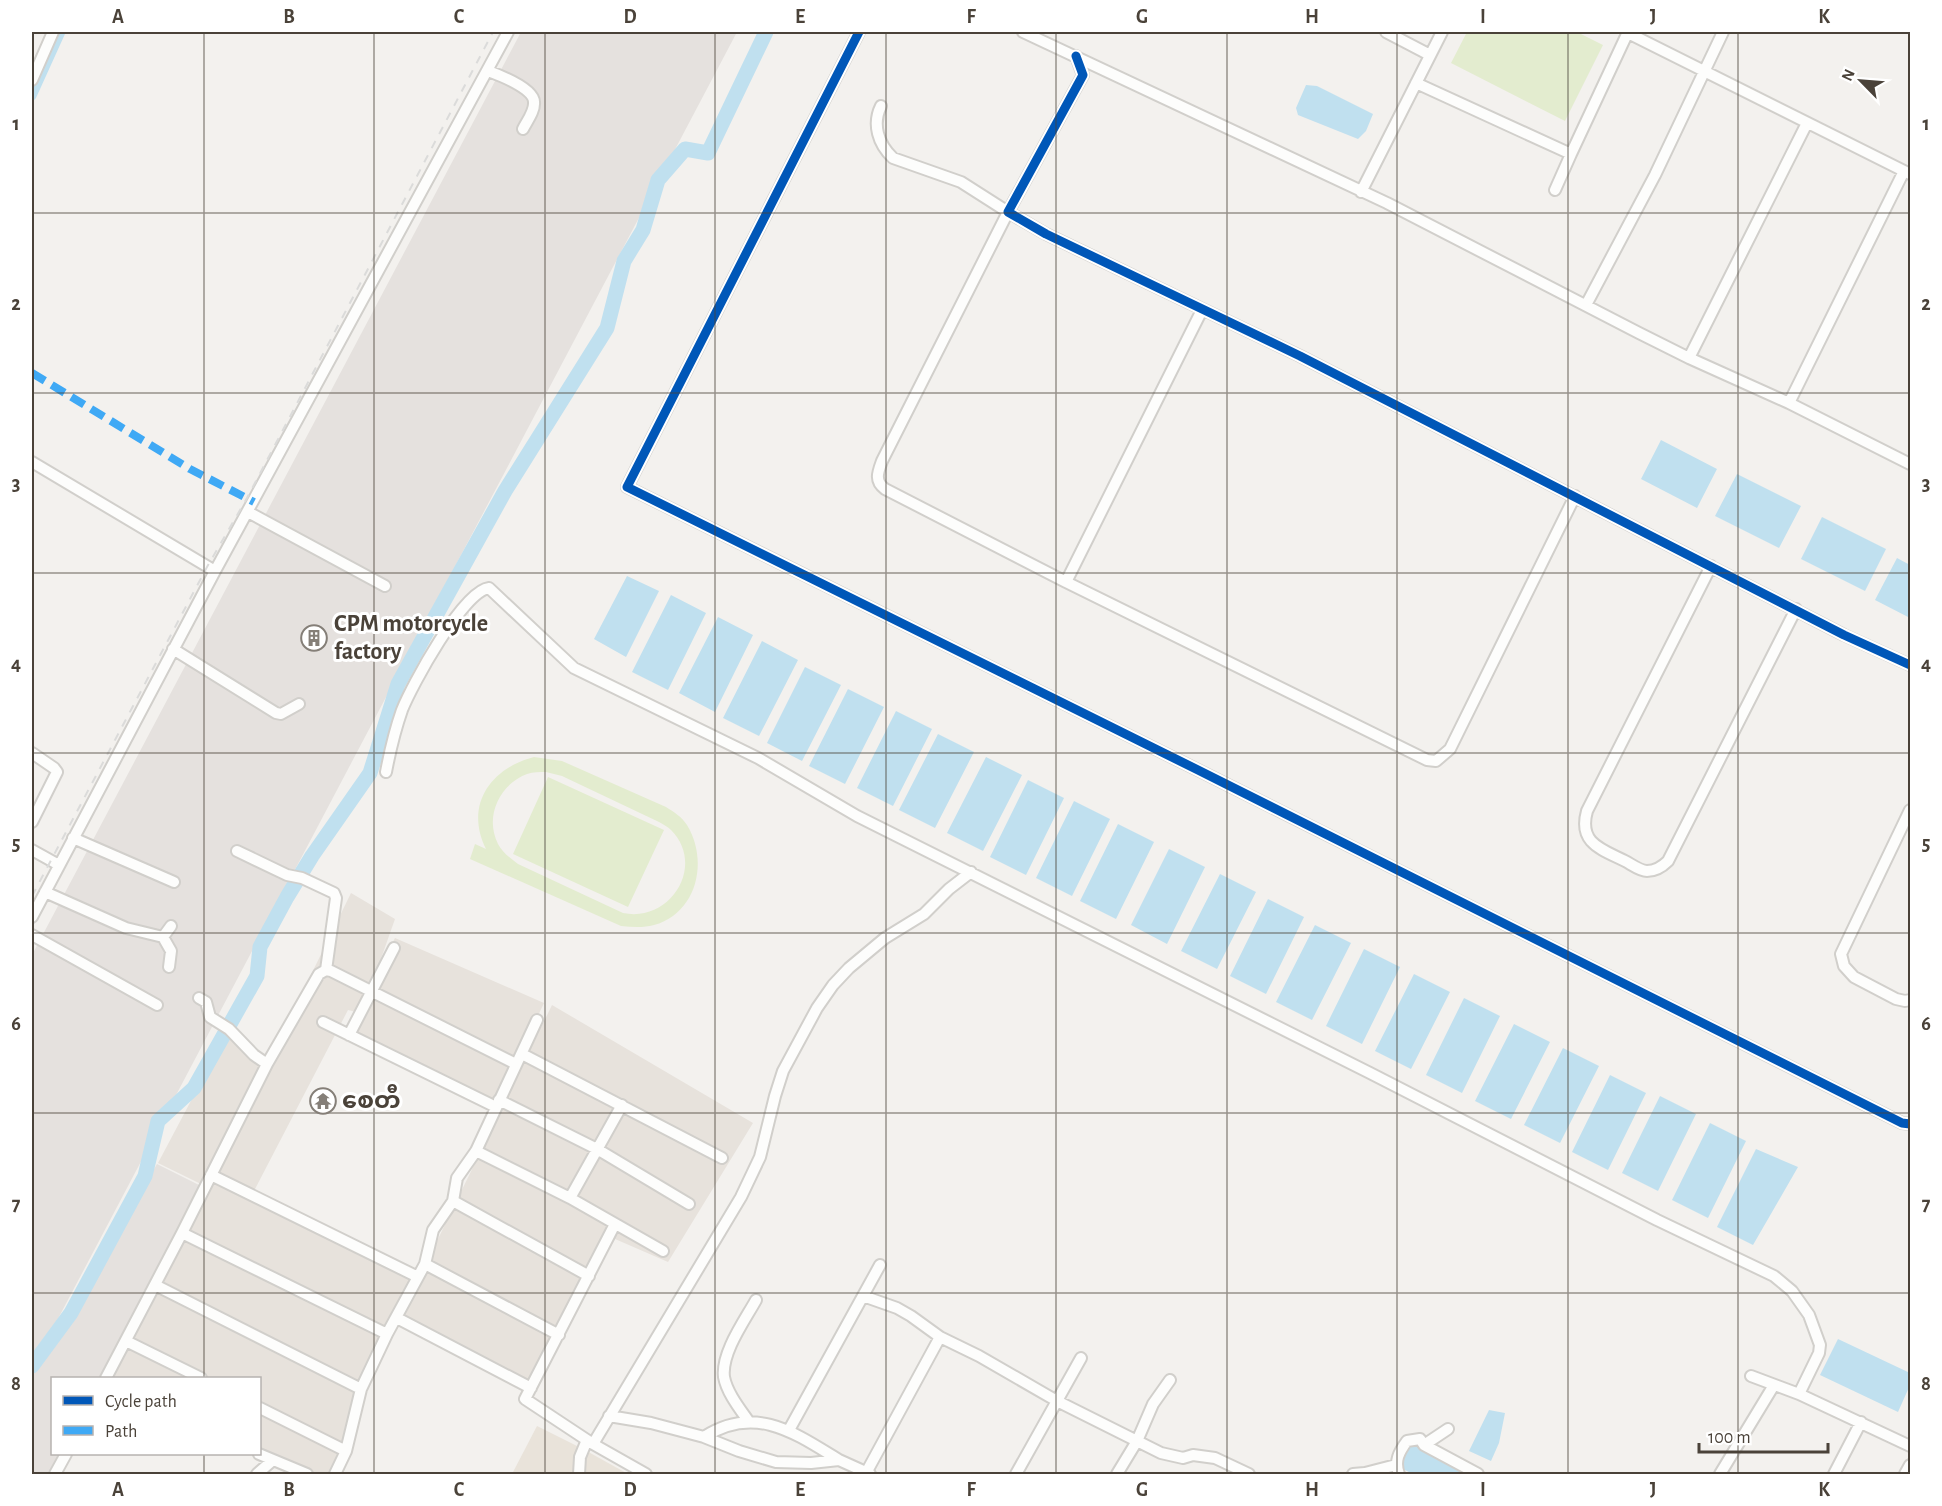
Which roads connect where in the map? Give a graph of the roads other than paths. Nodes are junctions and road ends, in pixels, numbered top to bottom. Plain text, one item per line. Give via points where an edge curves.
1 (53, 32) edge
2 (508, 32) edge
3 (859, 32) edge
4 (1023, 32) edge
5 (1386, 32) edge
6 (1442, 32) edge
7 (1627, 32) edge
8 (1724, 32) edge
9 (1430, 55) junction
10 (1076, 56) junction
11 (1705, 70) junction
12 (488, 71) junction
13 (32, 80) edge
14 (1416, 83) junction
15 (881, 106) dead end
16 (1808, 123) junction
17 (523, 129) dead end
18 (1571, 154) junction
19 (1907, 173) edge
20 (1554, 190) dead end
21 (1362, 192) junction
22 (1008, 212) junction
23 (1586, 305) junction
24 (1202, 310) junction
25 (1689, 358) junction
26 (1789, 403) junction
27 (32, 462) edge
28 (1911, 464) edge
29 (1575, 496) junction
30 (248, 512) junction
31 (1711, 566) junction
32 (215, 571) junction
33 (1066, 582) junction
34 (385, 586) dead end
35 (1796, 609) junction
36 (173, 649) junction
37 (1911, 665) edge
38 (299, 704) dead end
39 (32, 753) edge
40 (386, 772) dead end
41 (1911, 810) edge
42 (32, 822) edge
43 (73, 838) junction
44 (32, 850) edge
45 (237, 851) dead end
46 (59, 865) junction
47 (971, 872) junction
48 (174, 882) dead end
49 (45, 892) junction
50 (32, 917) edge
51 (171, 926) dead end
52 (32, 935) edge
53 (163, 937) junction
54 (394, 948) dead end
55 (169, 967) dead end
56 (326, 970) junction
57 (370, 992) junction
58 (199, 998) dead end
59 (1911, 1000) edge
60 (157, 1005) dead end
61 (537, 1020) dead end
62 (322, 1022) dead end
63 (349, 1035) junction
64 (522, 1054) junction
65 (267, 1064) junction
66 (516, 1064) junction
67 (498, 1104) junction
68 (622, 1105) junction
69 (1911, 1124) edge
70 (597, 1149) junction
71 (476, 1151) junction
72 (722, 1158) dead end
73 (211, 1175) junction
74 (570, 1198) junction
75 (453, 1202) junction
76 (689, 1204) dead end
77 (615, 1224) junction
78 (182, 1233) junction
79 (663, 1251) dead end
80 (425, 1264) junction
81 (880, 1265) dead end
82 (589, 1276) junction
83 (418, 1277) junction
84 (155, 1285) junction
85 (863, 1296) junction
86 (756, 1300) dead end
87 (397, 1318) junction
88 (387, 1334) junction
89 (559, 1335) junction
90 (940, 1337) junction
91 (126, 1341) junction
92 (1081, 1358) dead end
93 (1751, 1376) dead end
94 (107, 1377) edge
95 (199, 1377) edge
96 (1170, 1380) dead end
97 (1774, 1385) junction
98 (531, 1388) junction
99 (361, 1389) junction
100 (1799, 1394) junction
101 (1057, 1401) junction
102 (261, 1408) edge
103 (609, 1416) junction
104 (749, 1422) junction
105 (1861, 1422) junction
106 (1448, 1429) dead end
107 (789, 1430) junction
108 (704, 1437) junction
109 (1137, 1441) junction
110 (590, 1442) junction
111 (1424, 1445) junction
112 (1911, 1446) edge
113 (346, 1451) junction
114 (66, 1455) edge
115 (261, 1455) edge
116 (273, 1460) junction
117 (839, 1460) junction
118 (1911, 1465) edge
119 (1230, 1470) edge
120 (1397, 1470) edge
121 (56, 1474) edge
122 (257, 1474) edge
123 (307, 1474) edge
124 (335, 1474) edge
125 (579, 1474) edge
126 (646, 1474) edge
127 (868, 1474) edge
128 (1016, 1474) edge
129 (1117, 1474) edge
130 (1249, 1474) edge
131 (1353, 1474) edge
132 (1478, 1474) edge
133 (1720, 1474) edge
134 (1834, 1474) edge
135 (1905, 1474) edge

1 - 13 street
2 - 12 street
3 - 69 street via 627,487 1870,1108
4 - 10 street
5 - 9 street
6 - 9 street
7 - 11 street
7 - 18 street
8 - 11 street
9 - 14 street
10 - 21 street
10 - 22 street via 1083,75
11 - 16 street
11 - 23 street
12 - 17 street via 532,94 535,102
12 - 30 street
14 - 18 street
14 - 21 street
15 - 22 street via 877,131 893,158 961,182
16 - 19 street
16 - 25 street
18 - 20 street
19 - 26 street
21 - 23 street
22 - 24 street
22 - 33 street via 877,476 885,489
23 - 25 street
24 - 29 street
24 - 33 street
25 - 26 street
26 - 28 street
27 - 32 street
29 - 31 street
29 - 33 street via 1450,748 1436,761 1427,760
30 - 32 street
30 - 34 street
31 - 35 street
31 - 35 street via 1584,823 1594,845 1645,871 1668,861
32 - 36 street
35 - 37 street
36 - 38 street via 276,712 281,714
36 - 43 street
39 - 42 street via 57,772
40 - 47 street via 398,723 416,680 465,607 489,588 574,668 758,758 857,816
41 - 59 street via 1841,954 1844,966 1854,976 1896,999
43 - 46 street
43 - 48 street
44 - 46 street
45 - 56 street via 334,893
46 - 49 street
47 - 100 street via 1774,1276 1792,1291 1809,1315 1820,1345
47 - 103 street via 924,914 885,938 849,968 817,1008 783,1071 760,1157 747,1186
49 - 50 street
49 - 53 street via 126,928
51 - 53 street
52 - 60 street
53 - 55 street via 171,951
54 - 57 street
56 - 57 street
56 - 65 street via 315,978
57 - 63 street
57 - 66 street
58 - 65 street via 206,1002 208,1015
61 - 64 street
62 - 63 street
63 - 67 street
64 - 66 street
64 - 68 street
65 - 73 street
66 - 67 street
67 - 70 street
67 - 71 street
68 - 70 street
68 - 72 street
70 - 74 street
70 - 76 street
71 - 74 street
71 - 75 street via 457,1178
73 - 78 street
73 - 83 street
74 - 77 street
75 - 80 street via 433,1230
75 - 82 street
77 - 79 street
77 - 82 street
78 - 84 street
78 - 88 street
80 - 83 street
80 - 89 street
81 - 85 street
82 - 89 street
83 - 87 street
84 - 91 street
84 - 99 street
85 - 90 street via 897,1308
85 - 107 street
86 - 104 street via 727,1354 724,1377
87 - 88 street
87 - 98 street
88 - 99 street
89 - 98 street
90 - 101 street
90 - 127 street
91 - 94 street
91 - 95 street
92 - 101 street
93 - 97 street
96 - 109 street via 1153,1404
97 - 100 street
97 - 133 street
98 - 110 street via 525,1399
99 - 113 street
100 - 105 street
101 - 109 street
101 - 128 street
102 - 113 street
103 - 108 street
103 - 110 street
104 - 107 street
104 - 108 street via 718,1428
105 - 112 street
105 - 134 street
106 - 111 street
107 - 117 street
108 - 117 street via 776,1462
109 - 119 street via 1183,1458 1215,1458
109 - 129 street
110 - 125 street via 579,1462
110 - 126 street
111 - 120 street via 1420,1439 1407,1441 1397,1456
111 - 132 street
113 - 124 street
114 - 121 street
115 - 116 street
116 - 122 street
116 - 123 street
117 - 127 street
118 - 135 street
119 - 130 street
120 - 131 street

